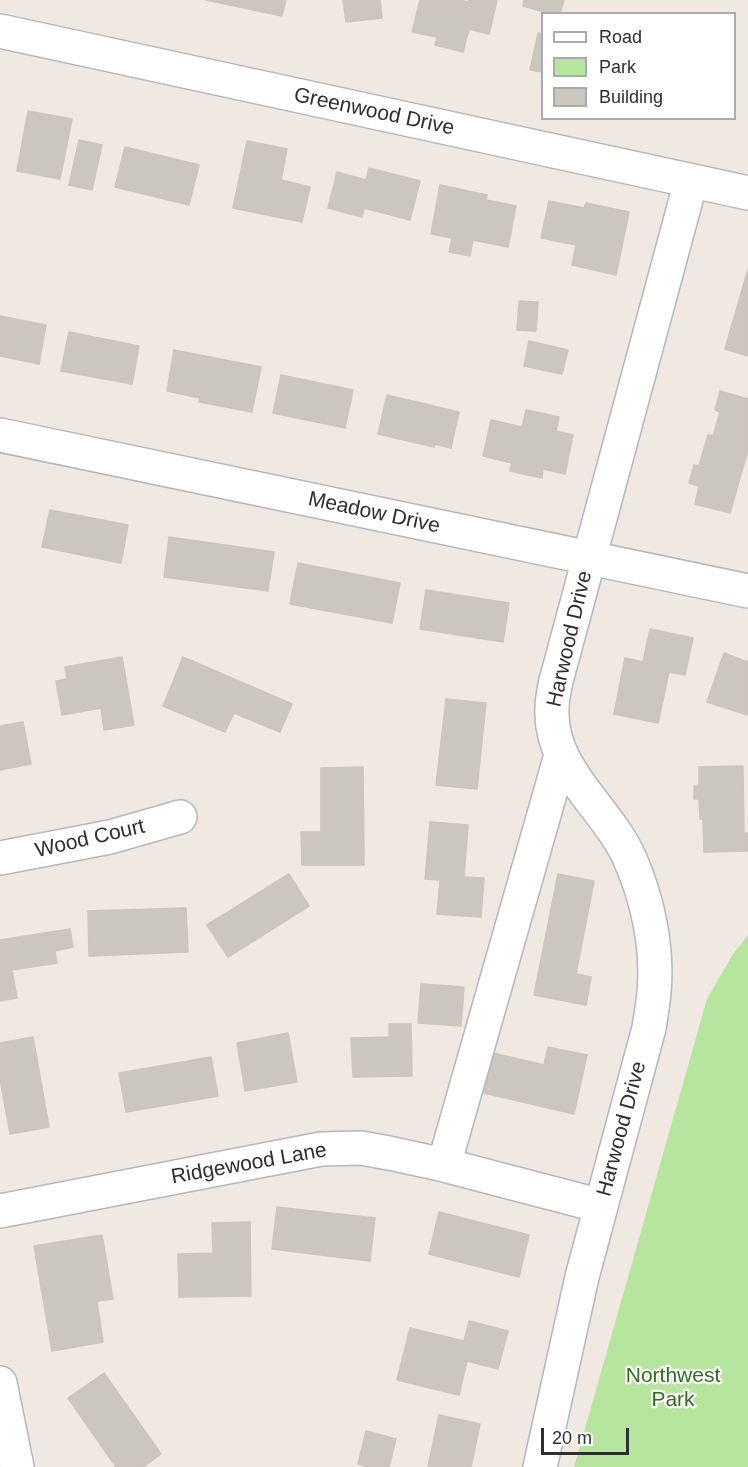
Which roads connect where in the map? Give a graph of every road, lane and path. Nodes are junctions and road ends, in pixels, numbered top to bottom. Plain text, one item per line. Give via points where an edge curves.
1 (0, 31) edge
2 (691, 181) junction
3 (748, 193) edge
4 (0, 435) edge
5 (589, 557) junction
6 (748, 591) edge
7 (561, 755) junction
8 (180, 817) dead end
9 (0, 858) edge
10 (444, 1165) junction
11 (601, 1206) junction
12 (0, 1211) edge
13 (0, 1383) edge
14 (17, 1467) edge
15 (540, 1467) edge

1 - 2 street, Greenwood Drive
2 - 3 street, Greenwood Drive
2 - 5 street, Harwood Drive
4 - 5 street, Meadow Drive
5 - 6 street, Meadow Drive
5 - 7 street, Harwood Drive via 552,709
7 - 10 street
7 - 11 street, Harwood Drive via 630,858 646,902 654,949 649,1028
8 - 9 street, Wood Court via 110,837
10 - 11 street, Ridgewood Lane
10 - 12 street, Ridgewood Lane via 361,1148 321,1149
11 - 15 street, Harwood Drive
13 - 14 street

